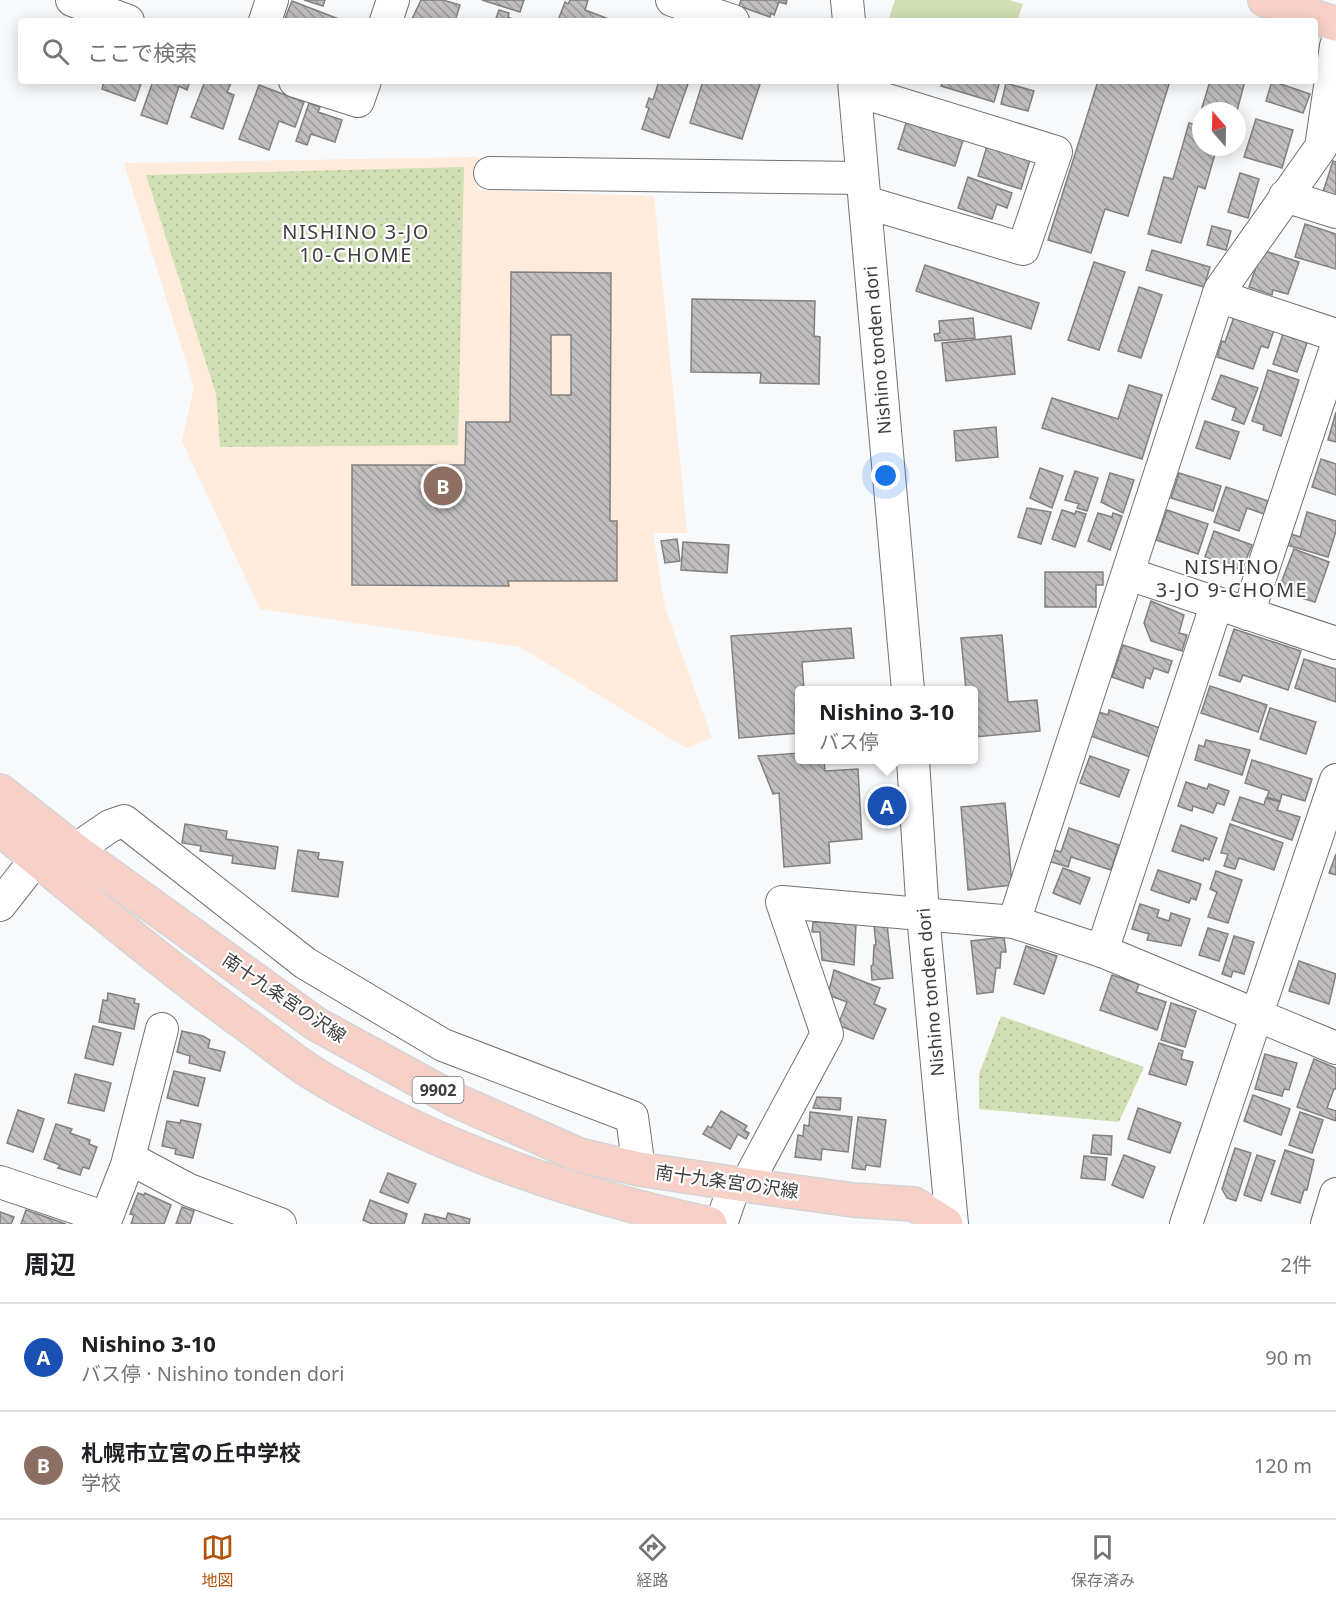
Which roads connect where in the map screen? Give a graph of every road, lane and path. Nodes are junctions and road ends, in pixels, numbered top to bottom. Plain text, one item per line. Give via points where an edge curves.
1 (72, 0) edge
2 (272, 0) edge
3 (393, 0) edge
4 (672, 0) edge
5 (847, 0) edge
6 (1264, 0) edge
7 (120, 18) edge
8 (266, 18) edge
9 (387, 18) edge
10 (724, 18) edge
11 (849, 18) edge
12 (1336, 24) edge
13 (1336, 46) edge
14 (304, 84) edge
15 (364, 84) edge
16 (854, 85) edge
17 (490, 173) dead end
18 (863, 190) junction
19 (1285, 196) junction
20 (1336, 212) edge
21 (1218, 296) junction
22 (1336, 335) edge
23 (1336, 348) edge
24 (1129, 574) junction
25 (1217, 603) junction
26 (1248, 614) junction
27 (1336, 643) edge
28 (908, 686) edge
29 (913, 764) edge
30 (1336, 780) edge
31 (0, 791) edge
32 (0, 829) edge
33 (75, 850) junction
34 (36, 859) junction
35 (0, 905) edge
36 (924, 915) junction
37 (1014, 922) junction
38 (1102, 951) junction
39 (1256, 1016) junction
40 (162, 1029) dead end
41 (1336, 1048) edge
42 (129, 1158) junction
43 (639, 1169) junction
44 (0, 1182) edge
45 (741, 1184) junction
46 (1336, 1194) edge
47 (105, 1221) edge
48 (280, 1224) edge
49 (710, 1224) edge
50 (721, 1224) edge
51 (946, 1224) edge
52 (952, 1224) edge
53 (1186, 1224) edge
54 (1327, 1224) edge

1 - 7 street
2 - 8 street
3 - 9 street
4 - 10 street
5 - 11 street
6 - 12 main road
13 - 19 street via 1321,147
14 - 15 street via 358,101
16 - 18 street, Nishino tonden dori
16 - 18 street via 1056,152 1023,249
17 - 18 street
18 - 28 street, Nishino tonden dori
19 - 20 street
19 - 21 street
21 - 22 street
21 - 24 street
23 - 26 street
24 - 25 street
24 - 37 street
25 - 26 street
25 - 38 street
26 - 27 street
29 - 36 street, Nishino tonden dori
30 - 39 street
31 - 33 main road, 南十九条宮の沢線 / 9902
32 - 34 main road, 9902
33 - 43 main road, 南十九条宮の沢線 / 9902 via 316,1024 455,1100 579,1155
33 - 43 street via 124,821 305,963 443,1045 632,1118
34 - 35 street
34 - 49 main road, 9902 via 187,981 313,1073 399,1121 562,1185 644,1210
36 - 37 street
36 - 45 street via 782,902 826,1034
36 - 52 street, Nishino tonden dori
37 - 38 street
38 - 39 street
39 - 41 street
39 - 53 street
40 - 42 street
42 - 47 street
42 - 48 street via 189,1190
43 - 45 main road, 南十九条宮の沢線 / 9902
44 - 47 street
45 - 50 street
45 - 51 main road, 南十九条宮の沢線 / 9902 via 853,1200 914,1204
46 - 54 street

